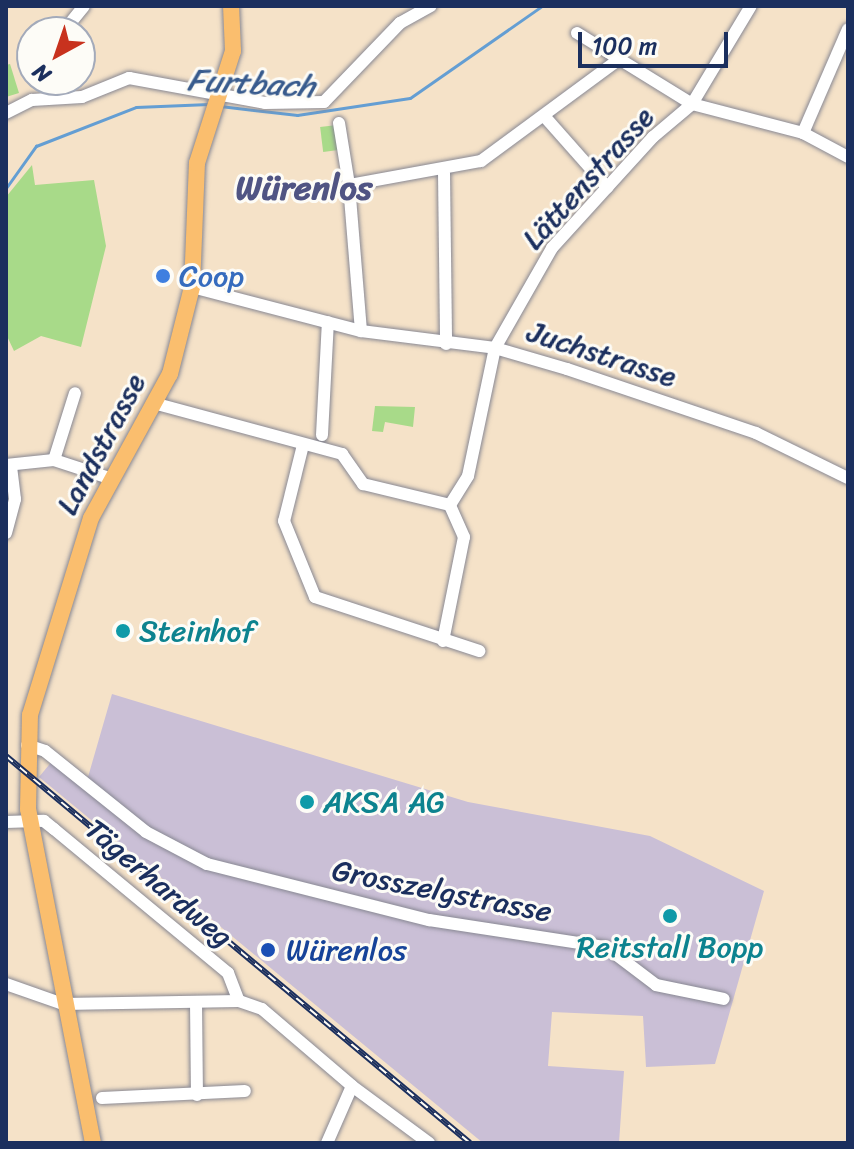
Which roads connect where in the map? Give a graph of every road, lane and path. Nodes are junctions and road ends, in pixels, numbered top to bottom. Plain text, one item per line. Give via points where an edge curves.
1 (231, 6) edge
2 (431, 6) edge
3 (751, 6) edge
4 (848, 29) edge
5 (577, 33) dead end
6 (618, 60) junction
7 (216, 99) junction
8 (692, 104) junction
9 (6, 113) edge
10 (545, 117) junction
11 (339, 123) dead end
12 (803, 133) junction
13 (848, 157) edge
14 (444, 173) junction
15 (349, 185) junction
16 (607, 187) junction
17 (192, 287) junction
18 (328, 322) junction
19 (361, 331) junction
20 (446, 344) junction
21 (495, 348) junction
22 (75, 393) dead end
23 (157, 404) junction
24 (322, 435) dead end
25 (303, 445) junction
26 (54, 460) junction
27 (8, 465) edge
28 (109, 478) junction
29 (848, 478) edge
30 (450, 505) junction
31 (6, 533) edge
32 (443, 641) junction
33 (479, 651) dead end
34 (27, 745) junction
35 (6, 822) edge
36 (31, 823) junction
37 (6, 984) edge
38 (724, 999) dead end
39 (239, 1001) junction
40 (196, 1002) junction
41 (63, 1004) junction
42 (352, 1086) junction
43 (245, 1091) dead end
44 (197, 1095) junction
45 (102, 1098) dead end
46 (93, 1143) edge
47 (327, 1143) edge
48 (429, 1143) edge

1 - 7 main road, Landstrasse via 233,51
2 - 7 street via 400,23 324,102 283,105
3 - 8 street
4 - 12 street
5 - 6 street
6 - 8 street
6 - 10 street
7 - 9 street via 121,79 90,95 32,100
7 - 17 main road, Landstrasse via 197,163
8 - 12 street, Lättenstrasse
8 - 16 street, Lättenstrasse
10 - 14 street via 508,147
10 - 16 street
11 - 15 street
12 - 13 street, Lättenstrasse
14 - 15 street
14 - 20 street
15 - 19 street
16 - 21 street, Lättenstrasse via 552,248
17 - 18 street, Juchstrasse
17 - 23 main road, Landstrasse
18 - 19 street, Juchstrasse
18 - 24 street
19 - 20 street, Juchstrasse
20 - 21 street, Juchstrasse
21 - 29 street, Juchstrasse via 756,433
21 - 30 street, Lättenstrasse via 468,476
22 - 26 street
23 - 25 street
23 - 28 main road, Landstrasse
25 - 30 street via 342,454 368,486
25 - 32 street via 284,521 309,590 329,607
26 - 27 street
26 - 28 street
27 - 31 street via 15,499
28 - 34 main road, Landstrasse via 49,637
30 - 32 street via 464,537
32 - 33 street
34 - 36 main road, Landstrasse
34 - 38 street, Grosszelgstrasse via 45,751 146,832 252,877 456,925 606,947 656,985
35 - 36 street
36 - 39 street, Tägerhardweg via 44,821 218,965 237,986
36 - 41 main road, Landstrasse
37 - 41 street
39 - 40 street
39 - 42 street via 262,1009
40 - 41 street
40 - 44 street
41 - 46 main road, Landstrasse
42 - 47 street
42 - 48 street
43 - 44 street
44 - 45 street

